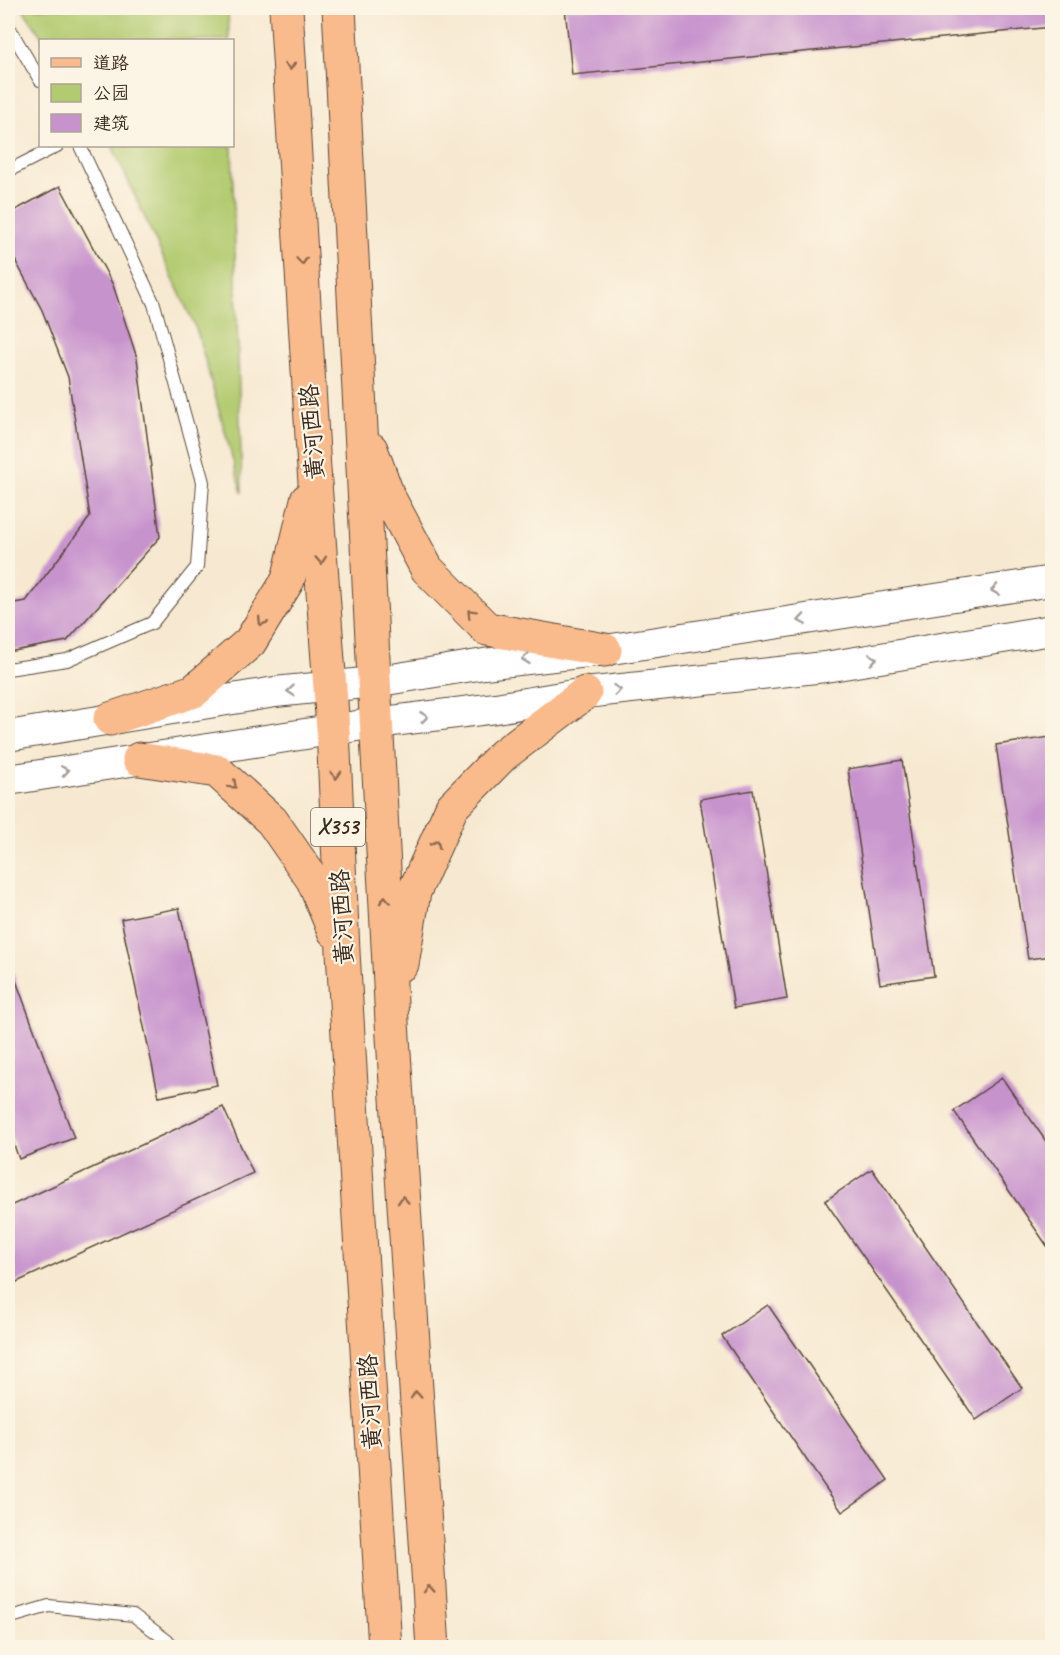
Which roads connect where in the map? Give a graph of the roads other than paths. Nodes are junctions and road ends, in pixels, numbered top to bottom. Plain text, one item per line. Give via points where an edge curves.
1 (286, 8) edge
2 (339, 8) edge
3 (8, 26) edge
4 (39, 78) edge
5 (55, 147) edge
6 (80, 147) edge
7 (8, 171) edge
8 (358, 412) junction
9 (314, 469) junction
10 (1053, 581) edge
11 (1053, 630) edge
12 (605, 650) junction
13 (8, 669) edge
14 (374, 682) junction
15 (331, 687) junction
16 (585, 693) junction
17 (110, 719) junction
18 (376, 723) junction
19 (333, 729) junction
20 (8, 736) edge
21 (139, 759) junction
22 (8, 780) edge
23 (343, 952) junction
24 (392, 1022) junction
25 (8, 1618) edge
26 (177, 1647) edge
27 (385, 1647) edge
28 (433, 1647) edge

1 -> 9 main road, 黄河西路 / X353
2 - 8 main road, 黄河西路 / X353
3 - 4 lane
5 - 7 lane
6 - 13 lane via 154,304 203,482 197,567 152,623 67,660
12 -> 8 main road via 487,629 427,569 388,496
8 - 14 main road, 黄河西路 / X353
9 -> 15 main road, 黄河西路 / X353
9 -> 17 main road via 288,580 250,642 194,691
10 -> 12 street
16 -> 11 street via 825,667
12 -> 14 street
14 - 15 street
14 - 18 main road, 黄河西路 / X353
15 -> 17 street via 275,692
15 - 19 main road, 黄河西路 / X353
18 -> 16 street
24 -> 16 main road via 414,892 452,807 503,755
17 - 20 street
18 - 19 street
24 -> 18 main road, 黄河西路 / X353
19 - 21 street
19 -> 23 main road, 黄河西路 / X353
22 -> 21 street
21 -> 23 main road via 217,771 272,821 313,880
23 - 27 main road, 黄河西路 / X353
28 -> 24 main road, 黄河西路 / X353
25 - 26 lane via 49,1606 134,1615

